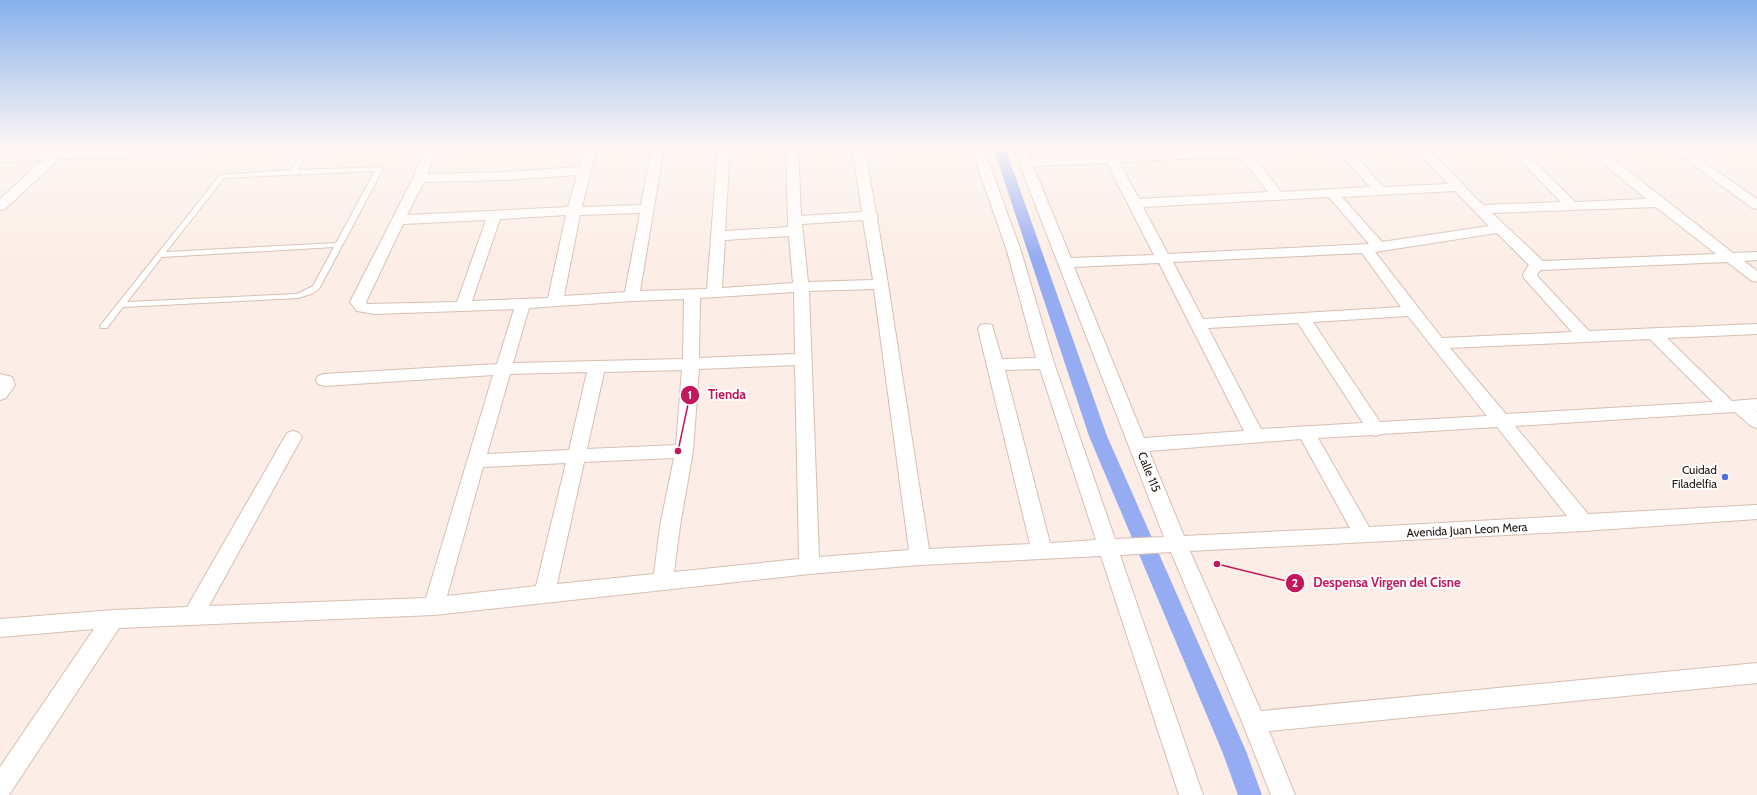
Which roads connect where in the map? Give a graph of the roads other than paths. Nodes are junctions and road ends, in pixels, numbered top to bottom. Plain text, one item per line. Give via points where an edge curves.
1 (23, 184) edge
2 (216, 184) edge
3 (372, 184) edge
4 (416, 184) edge
5 (581, 184) edge
6 (652, 184) edge
7 (722, 184) edge
8 (793, 184) edge
9 (865, 184) edge
10 (990, 184) edge
11 (1034, 184) edge
12 (1124, 184) edge
13 (1268, 184) edge
14 (1374, 184) edge
15 (1455, 184) edge
16 (1550, 184) edge
17 (1636, 184) edge
18 (1727, 184) edge
19 (1458, 187) junction
20 (1379, 190) junction
21 (1332, 193) junction
22 (1277, 196) junction
23 (2, 202) edge
24 (1659, 203) junction
25 (1134, 204) junction
26 (1757, 205) edge
27 (1572, 206) junction
28 (1480, 209) junction
29 (647, 210) junction
30 (574, 211) junction
31 (494, 216) junction
32 (871, 216) junction
33 (398, 220) junction
34 (795, 225) junction
35 (1500, 228) junction
36 (719, 236) junction
37 (338, 245) junction
38 (1372, 248) junction
39 (160, 254) junction
40 (1730, 256) junction
41 (1757, 256) edge
42 (1163, 259) junction
43 (1066, 263) junction
44 (1539, 266) junction
45 (1757, 278) edge
46 (881, 284) junction
47 (801, 287) junction
48 (714, 292) junction
49 (692, 294) junction
50 (632, 296) junction
51 (555, 301) junction
52 (523, 304) junction
53 (120, 305) junction
54 (463, 306) junction
55 (1412, 311) junction
56 (1303, 318) junction
57 (1197, 324) junction
58 (104, 326) dead end
59 (986, 329) dead end
60 (1757, 329) edge
61 (1654, 334) junction
62 (1585, 337) junction
63 (1438, 342) junction
64 (802, 359) junction
65 (1046, 362) junction
66 (691, 364) junction
67 (996, 365) junction
68 (597, 366) junction
69 (504, 369) junction
70 (0, 380) edge
71 (324, 380) dead end
72 (0, 394) edge
73 (1742, 406) edge
74 (1500, 421) junction
75 (1757, 422) edge
76 (1376, 430) junction
77 (1307, 434) junction
78 (1256, 436) junction
79 (293, 437) dead end
80 (1138, 445) junction
81 (684, 451) junction
82 (576, 457) junction
83 (476, 461) junction
84 (1753, 517) edge
85 (1584, 523) junction
86 (1364, 535) junction
87 (1168, 544) junction
88 (1113, 547) junction
89 (1042, 552) junction
90 (920, 557) junction
91 (809, 566) junction
92 (663, 582) junction
93 (545, 594) junction
94 (434, 606) junction
95 (192, 617) junction
96 (113, 619) junction
97 (0, 628) edge
98 (1757, 673) edge
99 (1254, 722) junction
100 (0, 788) edge
101 (1191, 795) edge
102 (1283, 795) edge

1 - 23 street
2 - 39 lane
3 - 37 lane
4 - 33 street
5 - 30 street
6 - 29 street
7 - 36 street
8 - 34 street
9 - 32 street
10 - 65 street via 1014,251
11 - 43 street, Calle 115
12 - 25 street
13 - 22 street
14 - 20 street
15 - 19 street
16 - 27 street
17 - 24 street
18 - 26 street
19 - 20 street
19 - 28 street
20 - 21 street
21 - 22 street
21 - 38 street
22 - 25 street
24 - 27 street
24 - 40 street
25 - 42 street
27 - 28 street
28 - 35 street
29 - 30 street
29 - 50 street
30 - 31 street
30 - 51 street
31 - 33 street
31 - 54 street
32 - 34 street
32 - 46 street
33 - 54 street via 358,302 362,308
34 - 36 street
34 - 47 street
35 - 38 street
35 - 44 street
36 - 48 street
37 - 39 lane
37 - 53 lane via 316,287 298,296
38 - 42 street
38 - 55 street
39 - 53 lane
40 - 41 street
40 - 44 street
40 - 45 street
42 - 43 street
42 - 57 street
43 - 80 street, Calle 115
44 - 62 street via 1531,271 1531,278
46 - 47 street
46 - 90 street
47 - 48 street
47 - 64 street
48 - 49 street
49 - 50 street
49 - 66 street
50 - 51 street
51 - 52 street
52 - 54 street
52 - 69 street
53 - 58 lane
55 - 56 street
55 - 63 street
56 - 57 street
56 - 76 street
57 - 78 street
59 - 67 street
60 - 61 street
61 - 62 street
61 - 73 street
62 - 63 street
63 - 74 street
64 - 66 street
64 - 91 street
65 - 67 street
65 - 88 street
66 - 68 street
66 - 81 street
67 - 89 street
68 - 69 street
68 - 82 street
69 - 71 street
69 - 83 street
70 - 72 street via 6,381 7,385
73 - 74 street
73 - 75 street
74 - 76 street
74 - 85 street
76 - 77 street
77 - 78 street
77 - 86 street
78 - 80 street
79 - 95 street
80 - 87 street, Calle 115
81 - 82 street
81 - 92 street
82 - 83 street
82 - 93 street
83 - 94 street
84 - 85 street, Avenida Juan Leon Mera
85 - 86 street, Avenida Juan Leon Mera
86 - 87 street, Avenida Juan Leon Mera
87 - 88 street, Avenida Juan Leon Mera
87 - 99 street, Calle 115
88 - 89 street, Avenida Juan Leon Mera
88 - 101 street
89 - 90 street, Avenida Juan Leon Mera
90 - 91 street, Avenida Juan Leon Mera
91 - 92 street, Avenida Juan Leon Mera
92 - 93 street, Avenida Juan Leon Mera
93 - 94 street, Avenida Juan Leon Mera
94 - 95 street, Avenida Juan Leon Mera
95 - 96 street, Avenida Juan Leon Mera
96 - 97 street, Avenida Juan Leon Mera
96 - 100 street
98 - 99 street
99 - 102 street, Calle 115

